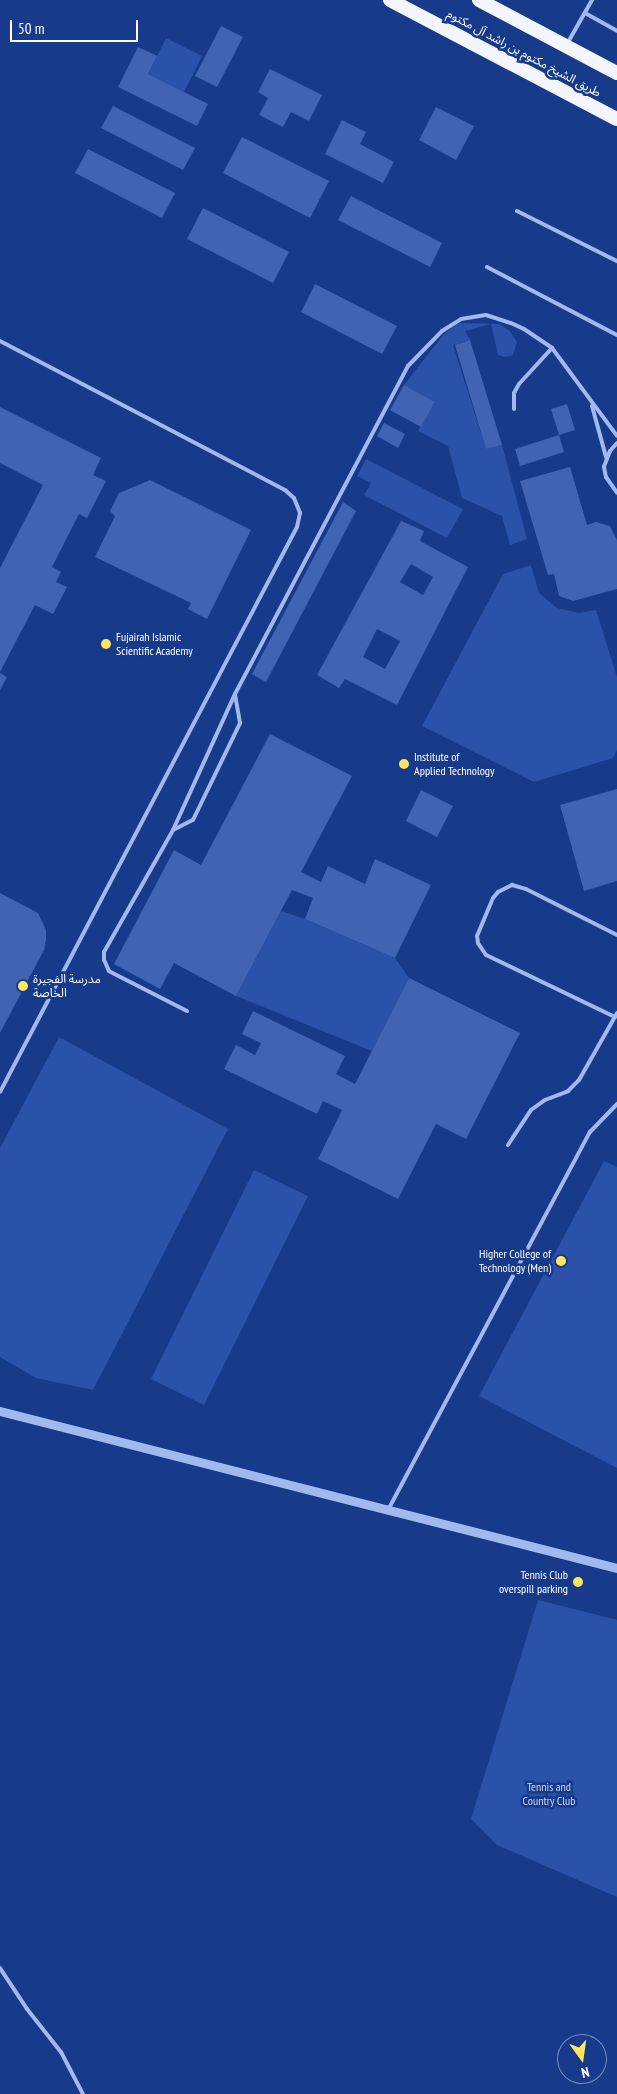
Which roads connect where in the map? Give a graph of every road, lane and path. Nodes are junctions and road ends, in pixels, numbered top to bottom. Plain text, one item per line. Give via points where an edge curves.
1 (390, 0) edge
2 (592, 0) edge
3 (482, 1) edge
4 (584, 13) junction
5 (617, 31) edge
6 (565, 46) junction
7 (617, 73) edge
8 (617, 119) edge
9 (517, 211) dead end
10 (617, 261) edge
11 (487, 267) dead end
12 (617, 336) edge
13 (0, 341) edge
14 (552, 348) junction
15 (592, 404) junction
16 (514, 409) dead end
17 (617, 436) edge
18 (617, 444) edge
19 (606, 458) junction
20 (617, 493) edge
21 (235, 694) junction
22 (173, 830) junction
23 (617, 936) edge
24 (187, 1011) dead end
25 (616, 1015) edge
26 (0, 1092) edge
27 (617, 1104) edge
28 (508, 1145) dead end
29 (0, 1411) edge
30 (388, 1510) junction
31 (617, 1568) edge
32 (0, 1968) edge
33 (84, 2094) edge

1 - 8 highway, طريق الشيخ مكتوم بن راشد آل مكتوم
2 - 4 lane
3 - 6 highway, طريق الشيخ مكتوم بن راشد آل مكتوم
4 - 5 lane
4 - 6 lane
6 - 7 highway, طريق الشيخ مكتوم بن راشد آل مكتوم
9 - 10 lane
11 - 12 lane
13 - 26 lane via 285,490 294,498 300,513 297,527
14 - 15 lane
14 - 16 lane via 519,384 514,393
14 - 21 lane via 524,328 486,315 461,319 442,331 408,366
15 - 17 lane
15 - 19 lane
18 - 19 lane
19 - 20 lane via 606,477
21 - 22 lane
21 - 22 lane via 240,723 193,820
22 - 24 lane via 104,952 104,960 109,971
23 - 25 lane via 526,889 512,885 493,898 477,936 486,955
25 - 28 lane via 579,1080 568,1091 545,1100 531,1110
27 - 30 lane via 590,1132
29 - 30 street
30 - 31 street
32 - 33 lane via 61,2052

